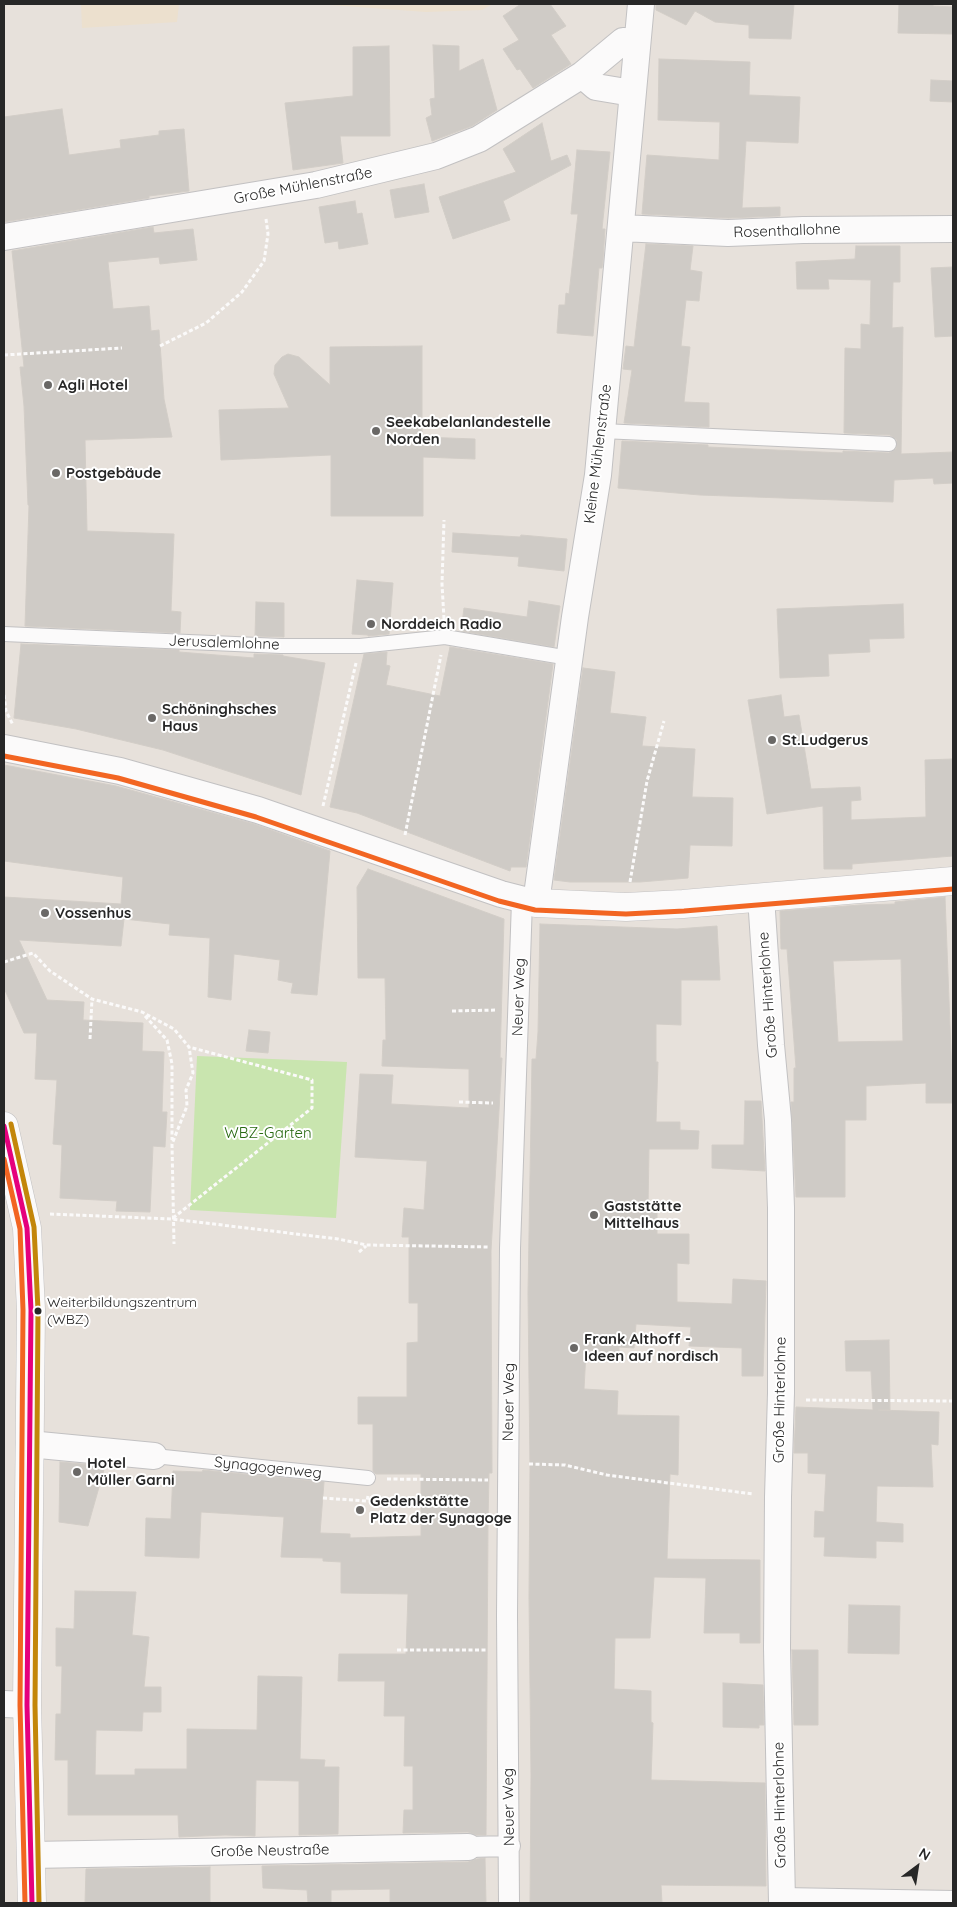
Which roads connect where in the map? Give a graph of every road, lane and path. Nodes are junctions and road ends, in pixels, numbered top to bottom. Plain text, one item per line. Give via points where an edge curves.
1 (641, 4) edge
2 (637, 42) junction
3 (582, 75) junction
4 (632, 93) junction
5 (263, 195) junction
6 (621, 228) junction
7 (953, 229) edge
8 (4, 237) edge
9 (160, 346) dead end
10 (122, 348) dead end
11 (4, 355) edge
12 (602, 432) junction
13 (889, 444) dead end
14 (444, 520) dead end
15 (4, 634) edge
16 (445, 637) junction
17 (360, 646) junction
18 (569, 658) junction
19 (664, 721) dead end
20 (4, 748) edge
21 (317, 830) junction
22 (400, 859) junction
23 (953, 881) edge
24 (761, 897) junction
25 (529, 902) junction
26 (626, 907) junction
27 (4, 962) edge
28 (92, 999) junction
29 (452, 1010) dead end
30 (501, 1010) dead end
31 (142, 1012) junction
32 (90, 1039) dead end
33 (189, 1046) junction
34 (459, 1102) dead end
35 (516, 1104) junction
36 (4, 1126) edge
37 (172, 1144) junction
38 (25, 1213) junction
39 (172, 1219) junction
40 (174, 1244) dead end
41 (367, 1245) junction
42 (510, 1248) junction
43 (359, 1252) dead end
44 (780, 1400) junction
45 (953, 1401) edge
46 (28, 1444) junction
47 (154, 1456) joint
48 (508, 1472) junction
49 (368, 1478) joint
50 (778, 1497) junction
51 (397, 1650) dead end
52 (507, 1650) junction
53 (15, 1705) edge
54 (510, 1846) junction
55 (468, 1847) joint
56 (31, 1856) junction
57 (953, 1898) edge
58 (782, 1899) edge
59 (32, 1903) edge
60 (509, 1903) edge

1 - 2 street, Kleine Mühlenstraße
2 - 3 street, Große Mühlenstraße via 623,41
2 - 4 street, Kleine Mühlenstraße
3 - 4 street via 596,87
3 - 5 street, Große Mühlenstraße via 479,139 436,156
4 - 6 street, Kleine Mühlenstraße
5 - 8 street, Große Mühlenstraße
5 - 9 path via 268,234 264,261 242,292 206,324
6 - 7 street, Rosenthallohne via 728,233
6 - 12 street, Kleine Mühlenstraße
10 - 11 path
12 - 13 lane
12 - 18 street, Kleine Mühlenstraße
14 - 16 path via 442,584
15 - 17 lane, Jerusalemlohne via 282,646
16 - 17 lane, Jerusalemlohne
16 - 18 lane, Jerusalemlohne
16 - 22 path
17 - 21 path
18 - 25 street, Kleine Mühlenstraße
19 - 26 path via 647,781
20 - 21 street via 120,771
21 - 22 street
22 - 25 street
23 - 24 street
24 - 26 street
24 - 44 street, Große Hinterlohne via 778,1120
25 - 26 street
25 - 35 street, Neuer Weg
27 - 28 path via 33,953 50,971
28 - 31 path
28 - 32 path
29 - 30 path
31 - 33 path via 174,1029
31 - 37 path via 167,1040 172,1064
33 - 37 path via 194,1073 186,1090 187,1106
33 - 39 path via 312,1080 312,1108
34 - 35 path
35 - 42 street, Neuer Weg
36 - 38 street
37 - 39 path
38 - 39 path
38 - 46 street via 31,1310
39 - 40 path
39 - 41 path
41 - 42 path
41 - 43 path
42 - 48 street, Neuer Weg
44 - 45 path
44 - 50 street, Große Hinterlohne
46 - 47 street, Synagogenweg
46 - 53 street
47 - 49 lane, Synagogenweg
48 - 49 path via 437,1481
48 - 50 path via 565,1464 607,1475
48 - 52 street, Neuer Weg
50 - 58 street, Große Hinterlohne via 777,1648
51 - 52 path
52 - 54 street, Neuer Weg
53 - 56 street
54 - 55 street, Große Neustraße
54 - 60 street, Neuer Weg
55 - 56 street, Große Neustraße
56 - 59 street
57 - 58 lane

